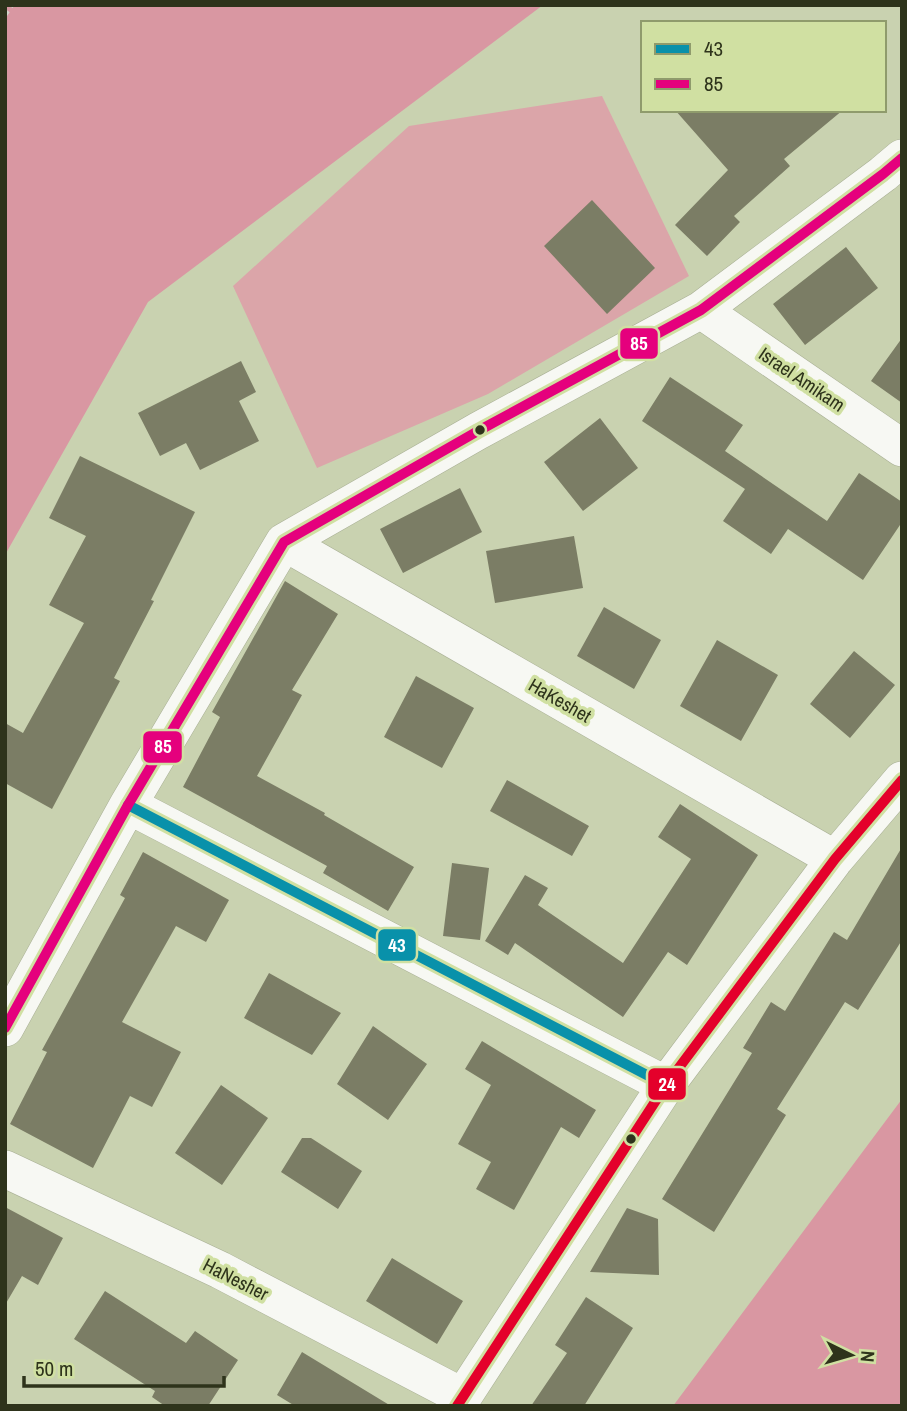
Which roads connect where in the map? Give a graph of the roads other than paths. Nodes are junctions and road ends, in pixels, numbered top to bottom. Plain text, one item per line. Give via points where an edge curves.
1 (902, 158) edge
2 (702, 310) junction
3 (902, 448) edge
4 (284, 542) junction
5 (902, 780) edge
6 (128, 805) junction
7 (835, 859) junction
8 (5, 1028) edge
9 (666, 1085) junction
10 (5, 1169) edge
11 (460, 1401) edge

1 - 2 street
2 - 3 street, Israel Amikam
2 - 4 street
4 - 6 street
4 - 7 street, HaKeshet
5 - 7 street
6 - 8 street
6 - 9 street
7 - 9 street
9 - 11 street
10 - 11 street, HaNesher via 219,1270

